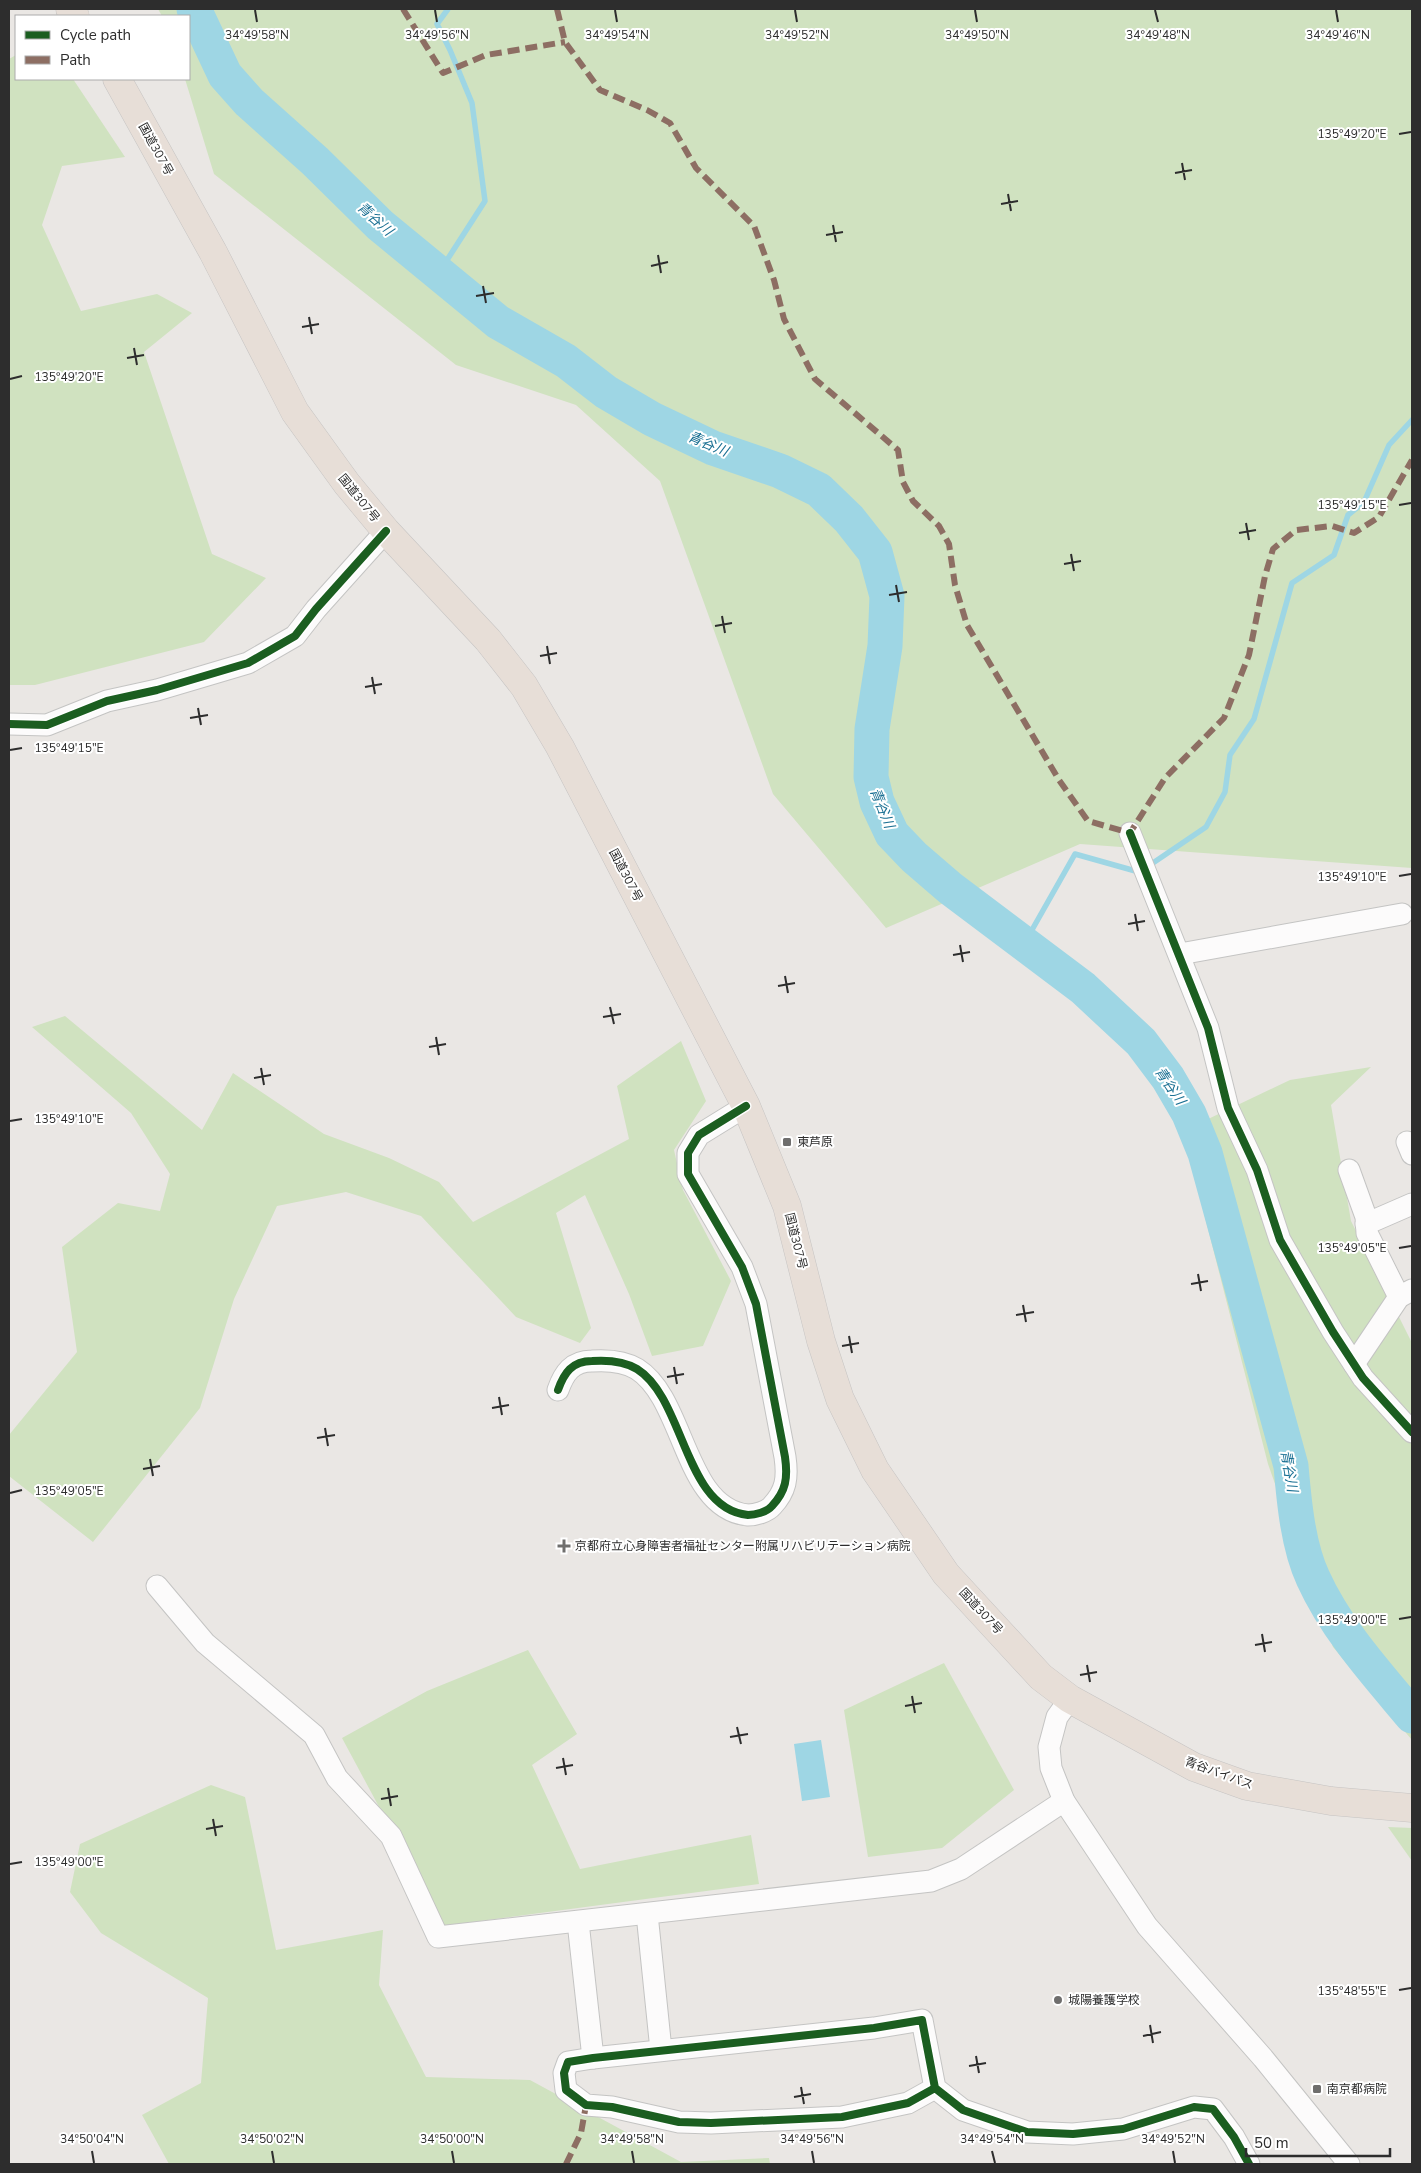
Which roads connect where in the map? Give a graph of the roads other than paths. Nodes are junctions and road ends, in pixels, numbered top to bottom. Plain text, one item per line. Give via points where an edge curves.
1 (118, 80) edge
2 (386, 530) junction
3 (9, 724) edge
4 (1130, 833) dead end
5 (1402, 914) dead end
6 (1180, 954) junction
7 (746, 1106) junction
8 (1349, 1170) dead end
9 (1412, 1204) edge
10 (1366, 1224) junction
11 (1406, 1294) edge
12 (1354, 1364) junction
13 (558, 1390) dead end
14 (1412, 1432) edge
15 (157, 1586) dead end
16 (1070, 1699) junction
17 (1064, 1801) junction
18 (1410, 1808) edge
19 (647, 1914) junction
20 (578, 1922) junction
21 (661, 2050) junction
22 (593, 2058) junction
23 (935, 2088) junction
24 (1249, 2164) edge
25 (1349, 2164) edge

1 - 2 highway, 国道307号 via 213,252 295,412 346,484
2 - 3 street via 295,636 248,662 157,690 107,701 47,725
2 - 7 highway, 国道307号 via 488,640 524,686 560,748
4 - 6 street
5 - 6 street
6 - 12 street via 1208,1028 1228,1108 1257,1170 1280,1240
7 - 13 street via 699,1135 688,1153 688,1174 742,1267 756,1304 788,1478 781,1496 770,1509 752,1515 735,1514 712,1499 659,1393 637,1369 613,1361 581,1363 563,1375
7 - 16 highway, 国道307号 via 788,1206 821,1341 840,1399 875,1470 946,1574 1041,1677
8 - 10 street
9 - 10 street
10 - 11 street via 1367,1233
11 - 12 street
12 - 14 street
15 - 20 street via 205,1643 314,1735 337,1778 391,1836 438,1936
16 - 17 street via 1057,1717 1049,1747 1051,1768
16 - 18 highway, 青谷バイパス via 1194,1767 1247,1786 1331,1800
17 - 19 street via 961,1869 931,1881
17 - 25 street via 1146,1926 1263,2058
19 - 20 street
19 - 21 street
20 - 22 street
21 - 22 street
21 - 23 street via 922,2020
22 - 23 street via 568,2062 564,2073 566,2090 586,2105 612,2107 678,2122 842,2117 908,2103
23 - 24 street via 963,2110 1027,2132 1073,2134 1123,2129 1194,2107 1213,2109

